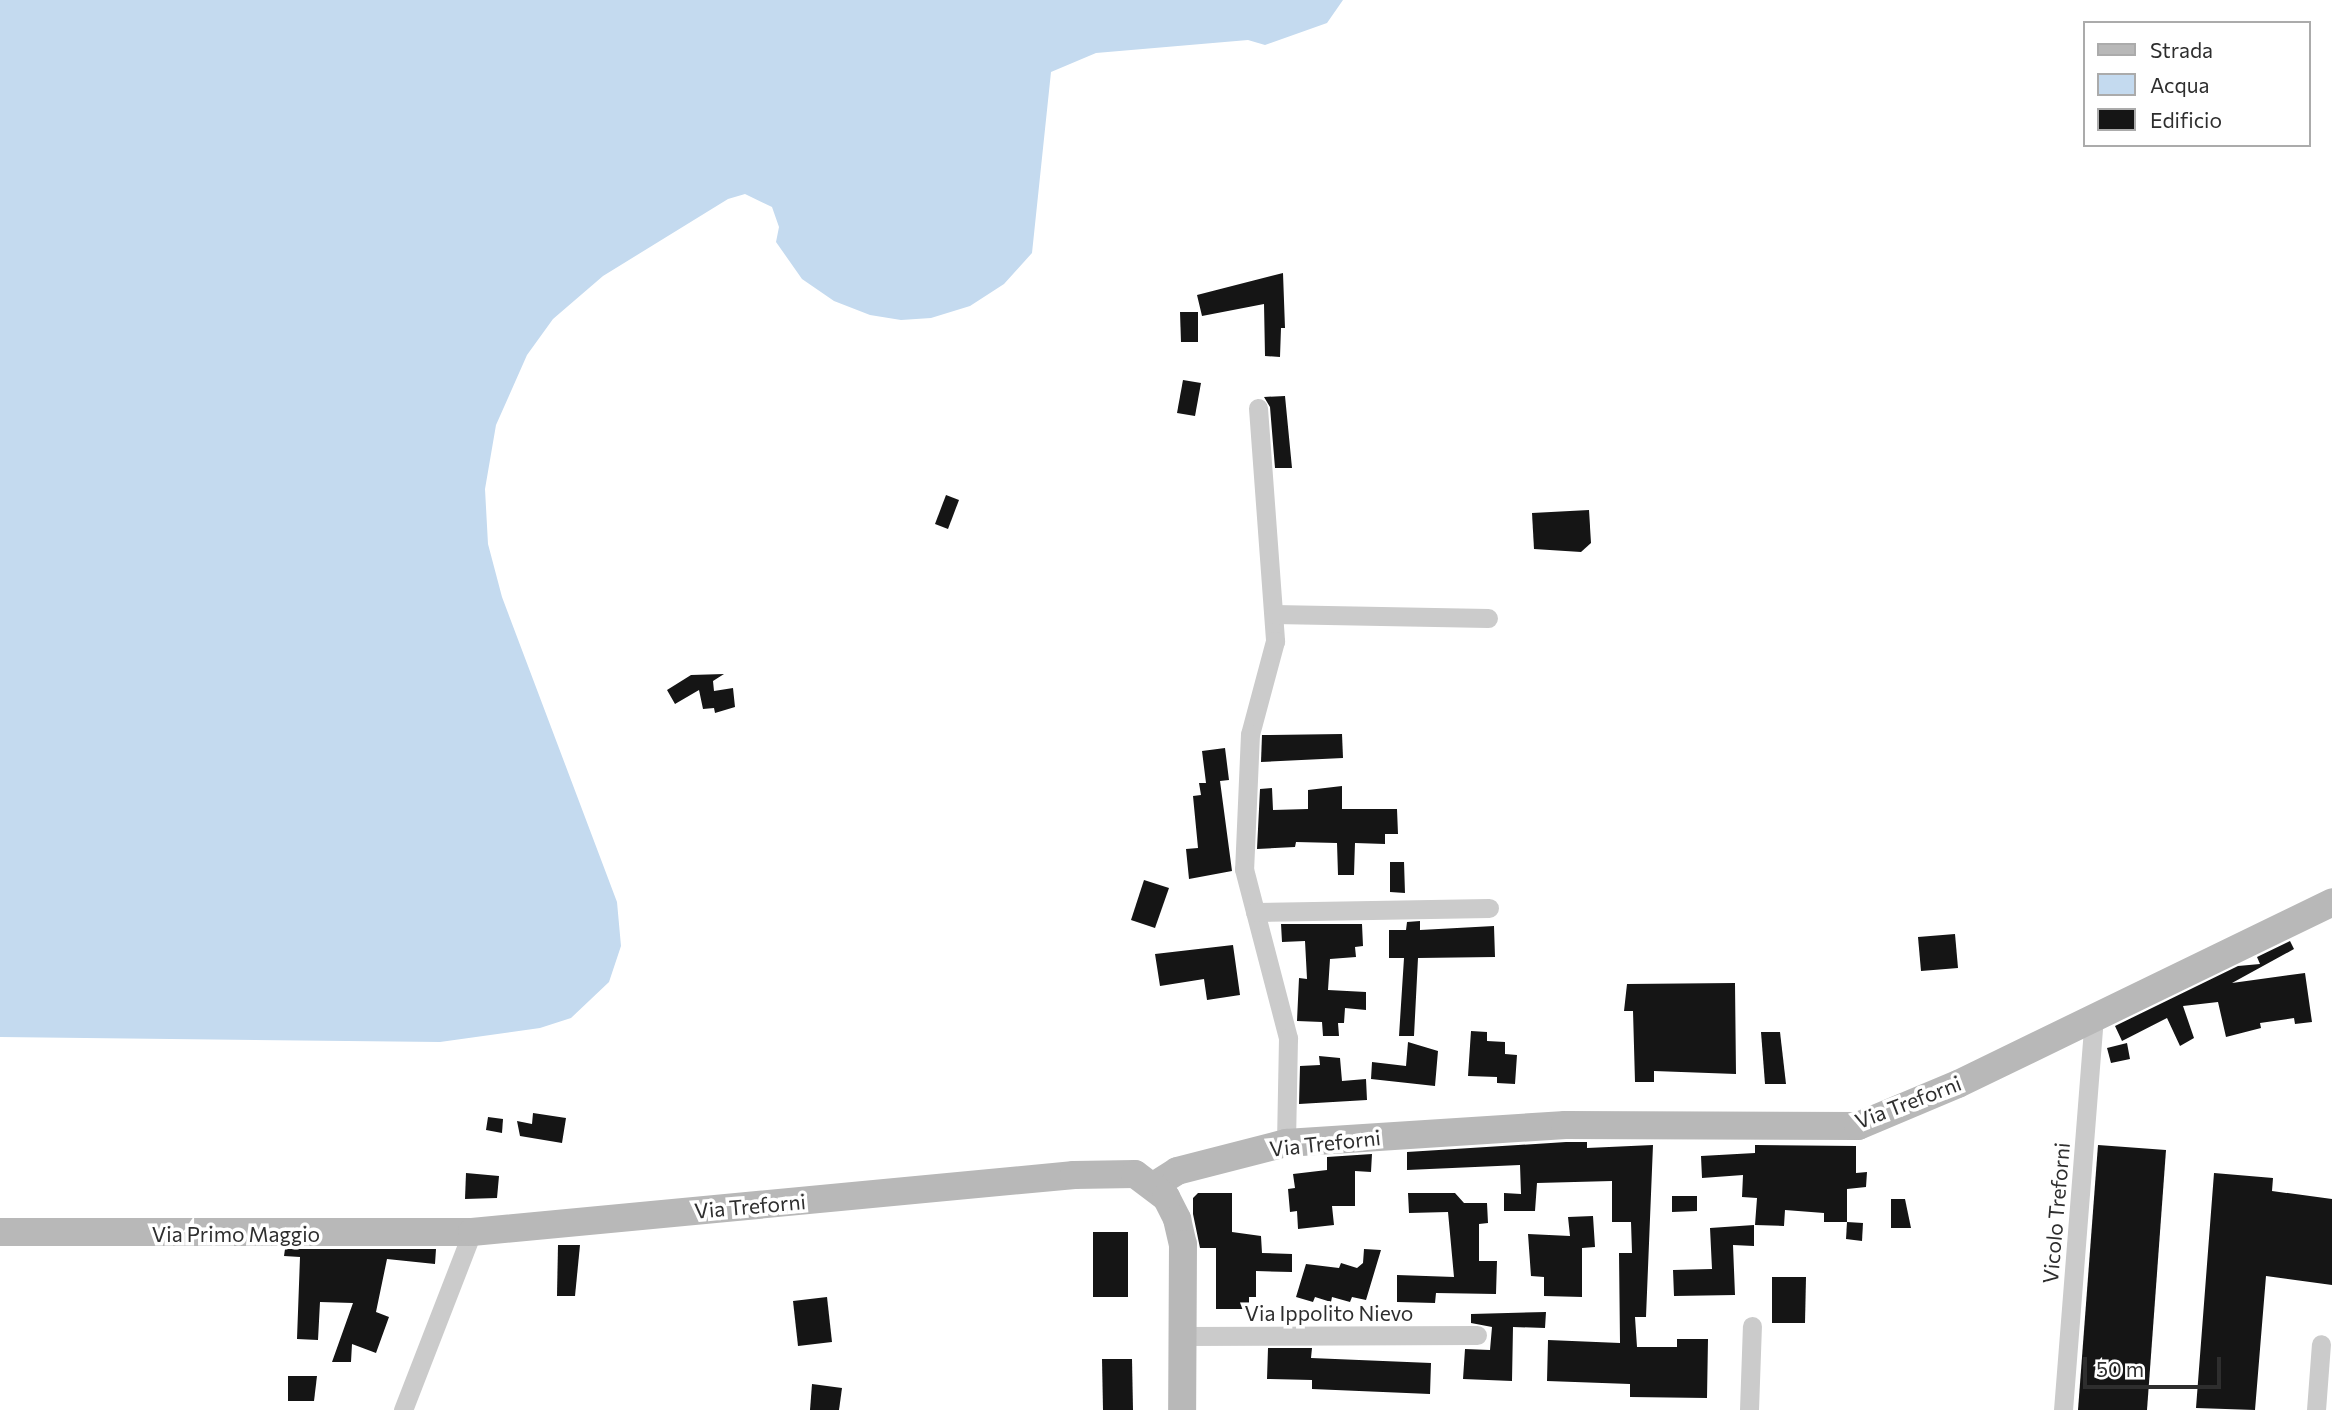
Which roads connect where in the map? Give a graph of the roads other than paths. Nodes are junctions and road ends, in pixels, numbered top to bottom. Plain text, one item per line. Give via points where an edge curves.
1 (1258, 408) dead end
2 (1274, 614) junction
3 (1488, 618) dead end
4 (2332, 902) edge
5 (1489, 908) dead end
6 (1255, 912) junction
7 (2094, 1019) junction
8 (1286, 1143) junction
9 (1155, 1185) junction
10 (0, 1232) edge
11 (472, 1233) junction
12 (1752, 1326) dead end
13 (1477, 1335) dead end
14 (1180, 1336) junction
15 (2321, 1344) dead end
16 (402, 1410) edge
17 (1182, 1410) edge
18 (1749, 1410) edge
19 (2063, 1410) edge
20 (2316, 1410) edge

1 - 2 street
2 - 3 street
2 - 6 street via 1275,641 1250,734 1244,869
4 - 7 street, Via Treforni
5 - 6 street
6 - 8 street via 1288,1038
7 - 8 street, Via Treforni via 1858,1126 1565,1125
7 - 19 street, Vicolo Treforni
8 - 9 street, Via Treforni via 1177,1171
9 - 11 street, Via Treforni via 1135,1174 1074,1175
9 - 14 street via 1173,1207 1182,1244
10 - 11 street, Via Primo Maggio
11 - 16 street
12 - 18 street
13 - 14 street, Via Ippolito Nievo
14 - 17 street
15 - 20 street

